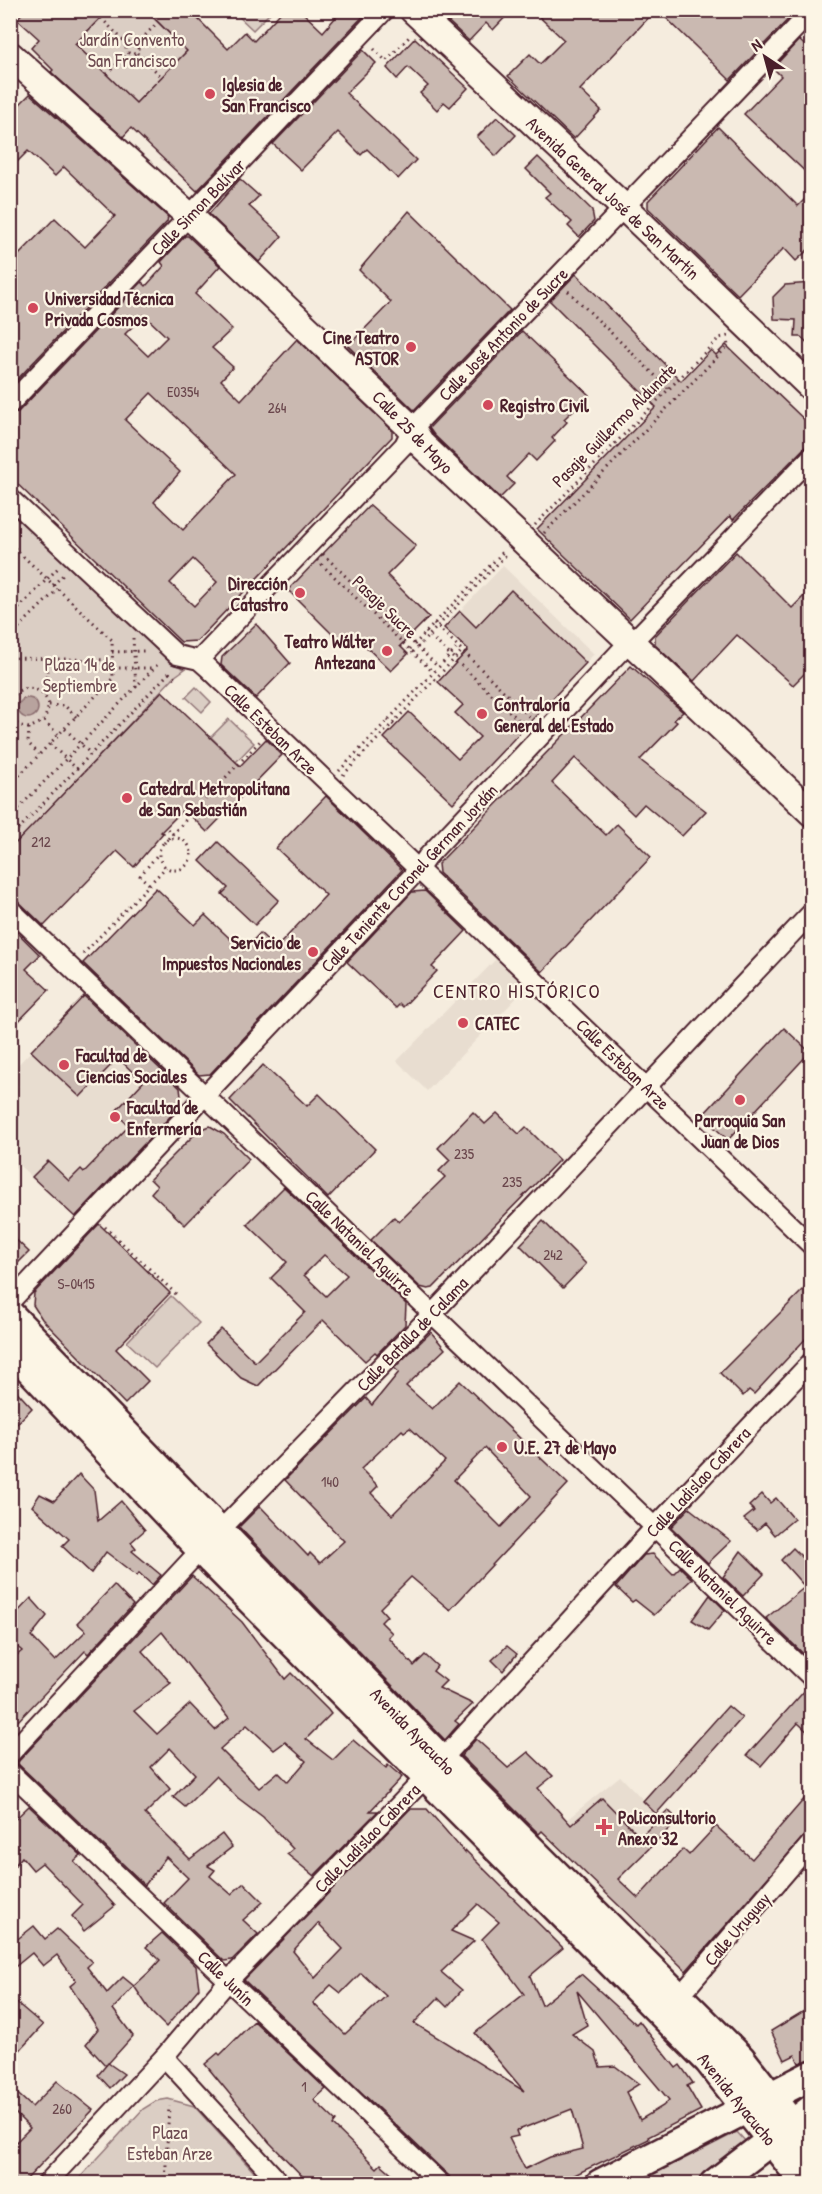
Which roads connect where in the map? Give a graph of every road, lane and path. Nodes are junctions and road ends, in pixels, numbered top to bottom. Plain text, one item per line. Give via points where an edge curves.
1 (385, 10) edge
2 (812, 11) edge
3 (101, 18) dead end
4 (158, 22) dead end
5 (412, 23) edge
6 (127, 44) junction
7 (137, 44) junction
8 (370, 45) dead end
9 (128, 52) junction
10 (137, 53) junction
11 (10, 55) edge
12 (107, 74) dead end
13 (162, 77) dead end
14 (625, 208) junction
15 (189, 216) junction
16 (556, 280) junction
17 (735, 330) junction
18 (812, 388) edge
19 (669, 389) junction
20 (10, 404) edge
21 (412, 429) junction
22 (812, 456) edge
23 (10, 498) edge
24 (10, 544) edge
25 (517, 547) junction
26 (320, 550) dead end
27 (314, 557) dead end
28 (59, 567) dead end
29 (65, 573) dead end
30 (47, 579) junction
31 (53, 585) junction
32 (58, 589) junction
33 (10, 617) edge
34 (436, 625) junction
35 (428, 633) junction
36 (10, 636) edge
37 (133, 638) dead end
38 (629, 642) junction
39 (416, 645) junction
40 (458, 647) junction
41 (134, 650) junction
42 (411, 651) junction
43 (462, 651) junction
44 (112, 652) junction
45 (451, 655) junction
46 (10, 658) edge
47 (49, 658) junction
48 (454, 659) junction
49 (112, 660) junction
50 (199, 660) junction
51 (159, 663) junction
52 (439, 667) junction
53 (113, 668) junction
54 (135, 668) junction
55 (154, 668) junction
56 (443, 671) junction
57 (434, 672) junction
58 (169, 673) junction
59 (438, 676) junction
60 (177, 680) dead end
61 (136, 687) junction
62 (12, 692) edge
63 (44, 694) junction
64 (10, 699) edge
65 (49, 705) junction
66 (10, 717) edge
67 (76, 717) junction
68 (532, 719) dead end
69 (388, 720) junction
70 (44, 721) junction
71 (18, 725) junction
72 (394, 725) junction
73 (10, 727) edge
74 (525, 727) dead end
75 (29, 728) junction
76 (65, 729) junction
77 (271, 729) junction
78 (59, 734) junction
79 (50, 744) junction
80 (81, 744) junction
81 (91, 754) junction
82 (39, 755) junction
83 (66, 759) junction
84 (77, 769) junction
85 (336, 774) dead end
86 (340, 778) dead end
87 (10, 785) edge
88 (812, 813) edge
89 (10, 817) edge
90 (163, 833) dead end
91 (173, 834) junction
92 (10, 838) edge
93 (164, 843) junction
94 (159, 852) junction
95 (166, 867) junction
96 (418, 870) junction
97 (149, 884) junction
98 (10, 909) edge
99 (812, 912) edge
100 (71, 966) junction
101 (647, 1086) junction
102 (206, 1096) junction
103 (93, 1215) junction
104 (812, 1246) edge
105 (177, 1295) dead end
106 (10, 1302) edge
107 (433, 1313) junction
108 (10, 1315) edge
109 (10, 1348) edge
110 (812, 1361) edge
111 (655, 1527) junction
112 (211, 1540) junction
113 (812, 1678) edge
114 (10, 1754) edge
115 (434, 1768) junction
116 (10, 1772) edge
117 (812, 1842) edge
118 (229, 1980) junction
119 (671, 2005) junction
120 (164, 2057) junction
121 (812, 2075) edge
122 (771, 2096) junction
123 (169, 2106) dead end
124 (746, 2109) junction
125 (791, 2124) edge
126 (812, 2150) edge
127 (46, 2184) edge
128 (165, 2184) edge
129 (281, 2184) edge
130 (441, 2184) edge
131 (600, 2184) edge
132 (714, 2184) edge
133 (806, 2184) edge

1 - 15 street, Calle Simon Bolívar
2 - 14 street, Calle José Antonio de Sucre
3 - 6 path
4 - 7 path
5 - 8 path via 386,61
5 - 14 main road, Avenida General José de San Martín
6 - 7 path
6 - 9 path
7 - 10 path
9 - 10 path
9 - 12 path
10 - 13 path
11 - 15 main road, Calle 25 de Mayo
14 - 16 street, Calle José Antonio de Sucre
14 - 17 main road, Avenida General José de San Martín
15 - 20 street, Calle Simon Bolívar
15 - 21 main road, Calle 25 de Mayo
16 - 19 path
16 - 21 street, Calle José Antonio de Sucre
17 - 18 main road, Avenida General José de San Martín
17 - 19 path, Pasaje Guillermo Aldunate via 719,338
17 - 25 path, Pasaje Guillermo Aldunate via 728,346 538,539
19 - 25 path, Pasaje Guillermo Aldunate via 528,531
21 - 25 main road, Calle 25 de Mayo via 422,445
21 - 50 street, Calle José Antonio de Sucre via 404,445
22 - 38 street, Calle Teniente Coronel German Jordán
23 - 50 street via 177,655
24 - 30 path
25 - 34 path
25 - 38 main road, Calle 25 de Mayo
26 - 39 path, Pasaje Sucre
27 - 42 path, Pasaje Sucre
28 - 30 path
29 - 31 path
30 - 31 path
30 - 33 path
31 - 32 path
32 - 36 path
32 - 44 path via 112,640
34 - 35 path
34 - 40 path, Pasaje Sucre
35 - 39 path
35 - 45 path, Pasaje Sucre
37 - 41 path
38 - 88 main road, Calle 25 de Mayo
38 - 96 street, Calle Teniente Coronel German Jordán
39 - 42 path
39 - 52 path, Pasaje Sucre
40 - 43 path, Pasaje Sucre
40 - 45 path
41 - 44 path
41 - 51 path via 144,649
41 - 54 path
42 - 57 path, Pasaje Sucre
43 - 48 path
43 - 68 path, Pasaje Sucre
44 - 49 path
45 - 48 path, Pasaje Sucre
45 - 52 path
46 - 47 path
47 - 49 path
47 - 63 path
48 - 56 path
48 - 74 path, Pasaje Sucre
49 - 53 path
50 - 77 street, Calle Esteban Arze
51 - 55 path
51 - 58 path
52 - 56 path, Pasaje Sucre
52 - 57 path
53 - 54 path
53 - 67 path via 113,678
54 - 55 path
54 - 61 path
55 - 61 path
56 - 59 path
57 - 59 path, Pasaje Sucre
57 - 69 path
58 - 60 path
58 - 81 path
59 - 72 path
61 - 80 path
62 - 63 path via 33,688
62 - 64 path
63 - 65 path
65 - 67 path via 65,706
65 - 70 path
66 - 71 path
67 - 76 path
69 - 72 path
69 - 85 path
70 - 75 path
70 - 78 path
71 - 73 path
71 - 75 path
72 - 86 path
75 - 82 path via 28,743
76 - 78 path
76 - 80 path
77 - 91 path
77 - 96 street, Calle Esteban Arze
78 - 79 path
79 - 82 path
79 - 83 path
80 - 81 path
80 - 83 path
81 - 84 path
82 - 87 path
83 - 84 path
83 - 89 path
84 - 92 path
90 - 91 path via 167,829
91 - 93 path
93 - 94 path
93 - 95 path via 178,838 187,843 191,852 189,862 182,868
94 - 95 path
94 - 97 path via 140,876
95 - 97 path
96 - 101 street, Calle Esteban Arze
96 - 102 street, Calle Teniente Coronel German Jordán
97 - 100 path
98 - 100 street, Calle Nataniel Aguirre
99 - 101 street, Calle Batalla de Calama
100 - 102 street, Calle Nataniel Aguirre
101 - 104 street, Calle Esteban Arze
101 - 107 street, Calle Batalla de Calama
102 - 103 street, Calle Teniente Coronel German Jordán
102 - 107 street, Calle Nataniel Aguirre
103 - 105 path
103 - 106 street, Calle Teniente Coronel German Jordán
107 - 111 street, Calle Nataniel Aguirre
107 - 112 street, Calle Batalla de Calama
108 - 112 main road, Avenida Ayacucho
109 - 112 main road, Avenida Ayacucho
110 - 111 street, Calle Ladislao Cabrera
111 - 113 street, Calle Nataniel Aguirre
111 - 115 street, Calle Ladislao Cabrera
112 - 114 street, Calle Batalla de Calama
112 - 115 main road, Avenida Ayacucho
115 - 118 street, Calle Ladislao Cabrera
115 - 119 main road, Avenida Ayacucho
116 - 118 street, Calle Junín
117 - 119 street, Calle Uruguay
118 - 120 street, Calle Ladislao Cabrera
118 - 130 street, Calle Junín
119 - 122 main road, Avenida Ayacucho via 741,2059
119 - 124 main road, Avenida Ayacucho
120 - 127 street, Calle Ladislao Cabrera
120 - 129 street
121 - 122 main road
122 - 124 main road
122 - 125 main road, Avenida Ayacucho
123 - 128 path
124 - 125 main road, Avenida Ayacucho
124 - 131 main road
125 - 126 main road, Avenida Ayacucho
125 - 132 main road
125 - 133 main road, Avenida Ayacucho

